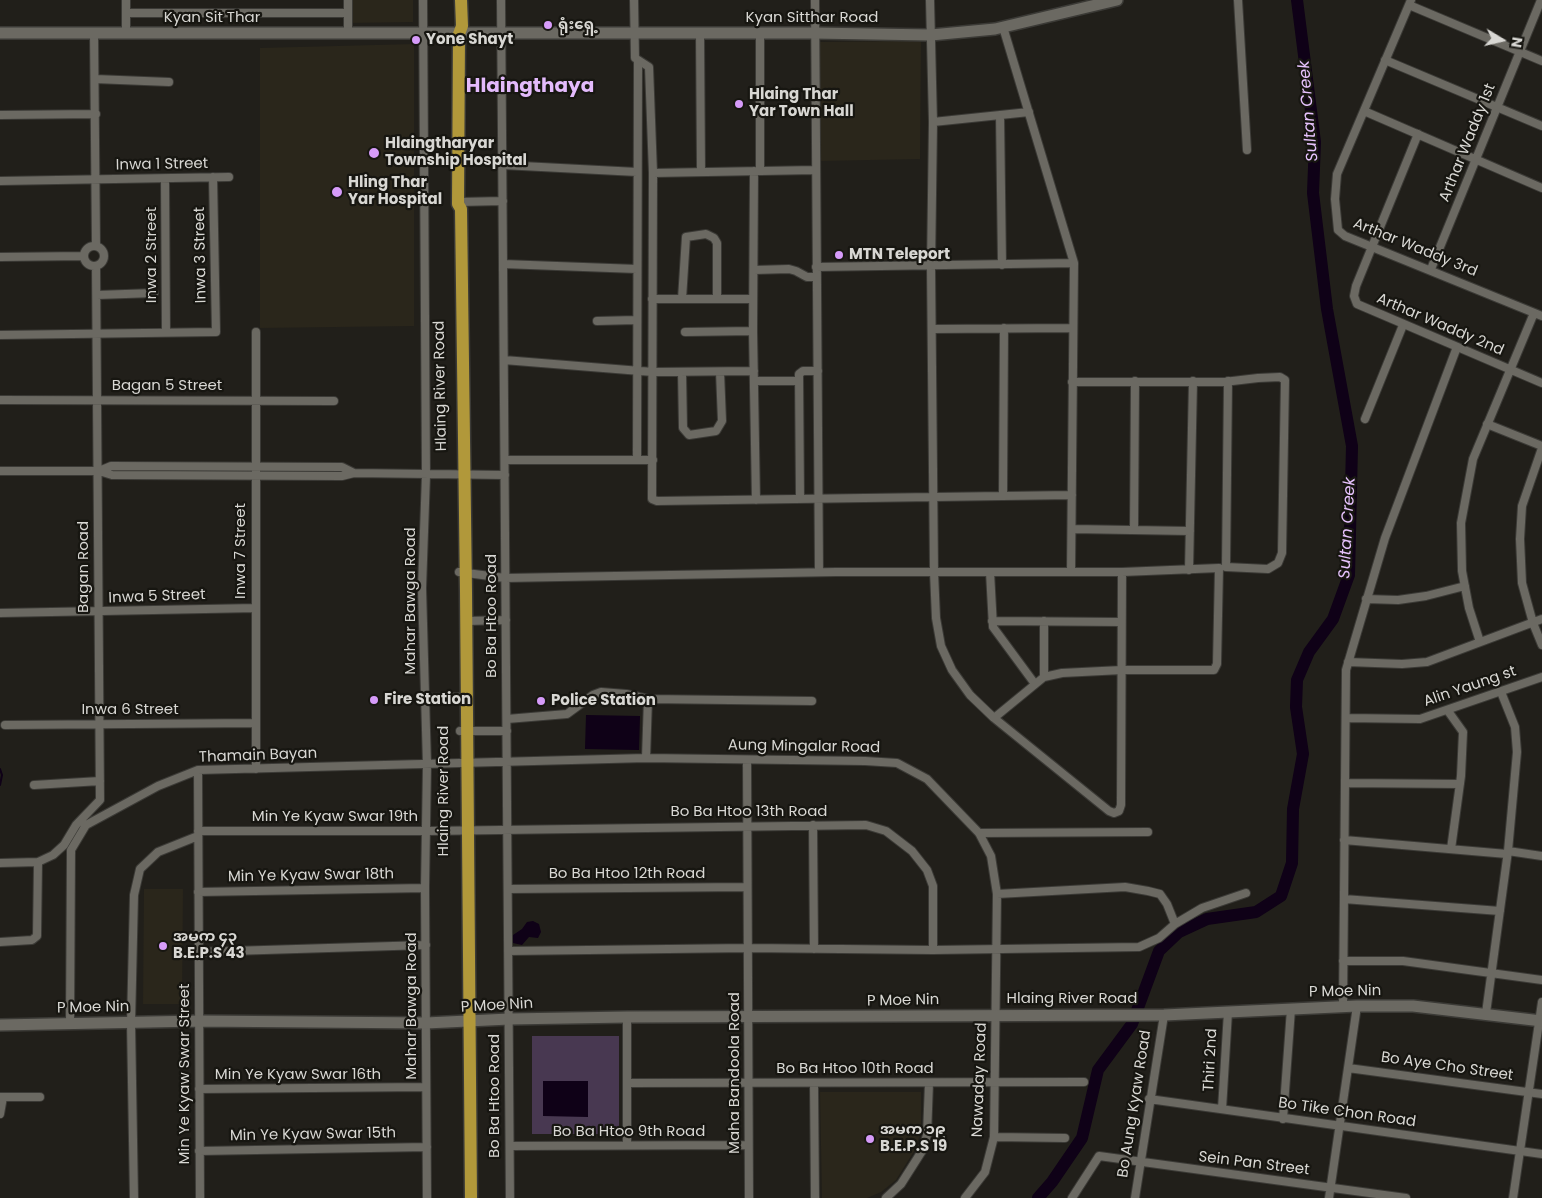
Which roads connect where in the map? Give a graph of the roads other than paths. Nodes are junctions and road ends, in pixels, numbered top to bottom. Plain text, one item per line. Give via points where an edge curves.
1 (126, 0) edge
2 (348, 0) edge
3 (424, 0) edge
4 (454, 0) edge
5 (461, 0) edge
6 (501, 0) edge
7 (634, 0) edge
8 (814, 0) edge
9 (930, 0) edge
10 (1117, 0) edge
11 (1238, 0) edge
12 (1541, 0) edge
13 (1410, 2) edge
14 (1079, 5) edge
15 (126, 13) junction
16 (348, 13) junction
17 (1003, 27) junction
18 (348, 32) junction
19 (0, 33) edge
20 (94, 33) junction
21 (126, 33) junction
22 (424, 33) junction
23 (502, 33) junction
24 (634, 33) junction
25 (700, 33) junction
26 (760, 33) junction
27 (814, 33) junction
28 (459, 34) junction
29 (931, 35) junction
30 (1520, 52) junction
31 (1385, 60) junction
32 (638, 61) junction
33 (1542, 61) edge
34 (95, 79) junction
35 (169, 82) dead end
36 (1497, 107) junction
37 (1364, 111) junction
38 (1029, 112) junction
39 (96, 114) junction
40 (0, 115) edge
41 (1000, 115) junction
42 (933, 122) junction
43 (1542, 126) edge
44 (1418, 134) junction
45 (1247, 150) dead end
46 (1476, 159) junction
47 (503, 165) junction
48 (814, 170) junction
49 (757, 171) junction
50 (637, 172) junction
51 (701, 172) junction
52 (652, 173) junction
53 (229, 177) dead end
54 (165, 178) junction
55 (213, 178) junction
56 (96, 180) junction
57 (0, 181) edge
58 (1542, 188) edge
59 (503, 201) junction
60 (458, 203) junction
61 (96, 245) junction
62 (1372, 245) junction
63 (84, 256) junction
64 (0, 257) edge
65 (1074, 262) junction
66 (503, 264) junction
67 (1002, 265) junction
68 (96, 266) junction
69 (816, 267) junction
70 (931, 267) junction
71 (637, 269) junction
72 (1430, 269) junction
73 (754, 270) junction
74 (816, 277) junction
75 (154, 293) dead end
76 (97, 295) junction
77 (652, 299) junction
78 (682, 299) junction
79 (717, 299) junction
80 (753, 299) junction
81 (1534, 313) junction
82 (1542, 316) edge
83 (636, 320) junction
84 (596, 321) dead end
85 (1403, 325) junction
86 (1004, 328) junction
87 (1072, 328) junction
88 (932, 329) junction
89 (753, 331) junction
90 (166, 332) junction
91 (256, 332) dead end
92 (686, 332) dead end
93 (97, 334) junction
94 (0, 335) edge
95 (1458, 347) junction
96 (504, 360) junction
97 (1510, 370) junction
98 (636, 371) junction
99 (754, 371) junction
100 (818, 371) junction
101 (653, 372) junction
102 (682, 372) junction
103 (720, 372) junction
104 (754, 380) junction
105 (798, 381) junction
106 (1072, 382) junction
107 (1135, 382) junction
108 (1193, 382) junction
109 (1228, 382) junction
110 (1542, 383) edge
111 (0, 400) edge
112 (97, 400) junction
113 (255, 400) junction
114 (334, 401) dead end
115 (1365, 419) dead end
116 (1488, 424) junction
117 (1542, 447) edge
118 (505, 460) junction
119 (637, 460) junction
120 (653, 460) junction
121 (0, 471) edge
122 (99, 471) junction
123 (255, 471) junction
124 (426, 475) junction
125 (505, 475) junction
126 (462, 476) junction
127 (933, 495) junction
128 (1003, 495) junction
129 (1072, 495) junction
130 (800, 499) junction
131 (816, 499) junction
132 (756, 500) junction
133 (1072, 529) junction
134 (1134, 530) junction
135 (1190, 531) junction
136 (1222, 568) junction
137 (1189, 570) junction
138 (462, 572) junction
139 (819, 572) junction
140 (934, 572) junction
141 (990, 572) junction
142 (1071, 572) junction
143 (1122, 572) junction
144 (505, 578) junction
145 (1465, 586) junction
146 (1366, 599) junction
147 (256, 608) junction
148 (0, 612) edge
149 (98, 612) junction
150 (1542, 619) edge
151 (506, 620) junction
152 (466, 621) junction
153 (992, 621) junction
154 (1044, 621) junction
155 (1121, 622) junction
156 (1533, 622) junction
157 (1480, 642) junction
158 (1542, 645) edge
159 (1348, 662) junction
160 (1122, 670) junction
161 (1044, 677) junction
162 (1542, 677) edge
163 (1035, 684) junction
164 (1501, 692) junction
165 (460, 697) junction
166 (425, 698) junction
167 (648, 699) junction
168 (812, 701) dead end
169 (1448, 711) junction
170 (994, 718) junction
171 (1346, 718) junction
172 (506, 719) junction
173 (256, 723) junction
174 (100, 724) junction
175 (5, 725) dead end
176 (463, 730) junction
177 (507, 730) junction
178 (646, 758) junction
179 (747, 760) junction
180 (507, 762) junction
181 (463, 764) junction
182 (427, 765) junction
183 (256, 769) junction
184 (198, 770) junction
185 (100, 781) junction
186 (1345, 783) junction
187 (1460, 784) junction
188 (34, 785) dead end
189 (748, 825) junction
190 (813, 825) junction
191 (507, 828) junction
192 (427, 830) junction
193 (467, 830) junction
194 (1148, 832) dead end
195 (198, 833) junction
196 (978, 833) junction
197 (1344, 840) junction
198 (1451, 849) junction
199 (1507, 852) junction
200 (1542, 856) edge
201 (38, 862) junction
202 (0, 863) edge
203 (747, 887) junction
204 (424, 888) junction
205 (508, 889) junction
206 (198, 892) junction
207 (1246, 893) dead end
208 (997, 894) junction
209 (1344, 899) junction
210 (1500, 910) junction
211 (1175, 924) junction
212 (0, 942) edge
213 (426, 945) junction
214 (748, 948) junction
215 (814, 949) junction
216 (995, 949) junction
217 (508, 950) junction
218 (933, 950) junction
219 (199, 952) junction
220 (1343, 961) junction
221 (1491, 974) junction
222 (1542, 980) edge
223 (1542, 1002) edge
224 (1358, 1006) junction
225 (1343, 1007) junction
226 (1291, 1009) junction
227 (1228, 1012) junction
228 (1486, 1013) junction
229 (1148, 1014) joint
230 (1164, 1014) junction
231 (996, 1015) junction
232 (627, 1017) junction
233 (749, 1018) junction
234 (509, 1019) junction
235 (199, 1021) junction
236 (1541, 1021) edge
237 (466, 1022) junction
238 (131, 1023) junction
239 (426, 1023) junction
240 (70, 1024) junction
241 (0, 1025) edge
242 (1348, 1068) junction
243 (1084, 1082) dead end
244 (627, 1083) junction
245 (748, 1083) junction
246 (814, 1083) junction
247 (929, 1083) junction
248 (995, 1083) junction
249 (426, 1087) junction
250 (199, 1089) junction
251 (1528, 1092) junction
252 (1542, 1094) edge
253 (1, 1097) edge
254 (40, 1097) dead end
255 (1149, 1099) junction
256 (1222, 1109) junction
257 (0, 1114) edge
258 (1283, 1119) junction
259 (1340, 1126) junction
260 (994, 1138) junction
261 (1065, 1138) dead end
262 (627, 1145) junction
263 (748, 1145) junction
264 (510, 1146) junction
265 (427, 1147) junction
266 (199, 1151) junction
267 (1520, 1151) junction
268 (1542, 1154) edge
269 (1139, 1163) junction
270 (1331, 1188) junction
271 (134, 1198) edge
272 (200, 1198) edge
273 (427, 1198) edge
274 (463, 1198) edge
275 (472, 1198) edge
276 (510, 1198) edge
277 (749, 1198) edge
278 (815, 1198) edge
279 (886, 1198) edge
280 (966, 1198) edge
281 (1072, 1198) edge
282 (1135, 1198) edge
283 (1329, 1198) edge
284 (1406, 1198) edge
285 (1513, 1198) edge

1 - 15 street
2 - 16 street
3 - 22 street, Mahar Bawga Road
4 - 28 main road, Hlaing River Road
5 - 28 main road, Hlaing River Road via 462,26
6 - 23 street, Bo Ba Htoo Road
7 - 24 street
8 - 27 street
9 - 29 street
10 - 14 street, Kyan Sitthar Road
11 - 45 street
12 - 30 street, Arthar Waddy 1st
13 - 30 street
13 - 31 street, Arthar Waddy 3rd
14 - 17 street, Kyan Sitthar Road
15 - 16 street
15 - 21 street
16 - 18 street
17 - 29 street, Kyan Sitthar Road
17 - 38 street
18 - 21 street, Kyan Sit Thar
18 - 22 street, Kyan Sit Thar
19 - 20 street, Kyan Sit Thar
20 - 21 street, Kyan Sit Thar
20 - 34 street
22 - 28 street, Kyan Sit Thar
22 - 124 street, Mahar Bawga Road
23 - 24 street, Kyan Sitthar Road
23 - 28 street, Kyan Sitthar Road
23 - 47 street, Bo Ba Htoo Road
24 - 25 street, Kyan Sitthar Road
24 - 32 street via 635,58
25 - 26 street, Kyan Sitthar Road
25 - 51 street
26 - 27 street, Kyan Sitthar Road
26 - 49 street
27 - 29 street, Kyan Sitthar Road
27 - 48 street
28 - 60 main road, Hlaing River Road
29 - 42 street
30 - 33 street
30 - 36 street, Arthar Waddy 1st
31 - 36 street
31 - 37 street, Arthar Waddy 3rd
32 - 50 street
32 - 52 street via 649,66
34 - 35 street
34 - 39 street
36 - 43 street
36 - 46 street, Arthar Waddy 1st
37 - 44 street
37 - 62 street, Arthar Waddy 3rd via 1337,174 1335,221 1345,236
38 - 41 street
38 - 65 street
39 - 40 street
39 - 56 street
41 - 42 street
41 - 67 street
42 - 70 street
44 - 46 street
44 - 62 street, Arthar Waddy 2nd
46 - 58 street
46 - 72 street, Arthar Waddy 1st
47 - 50 street
47 - 59 street, Bo Ba Htoo Road
48 - 49 street
48 - 69 street
49 - 51 street
49 - 73 street
50 - 71 street
51 - 52 street
52 - 77 street
53 - 55 street, Inwa 1 Street
54 - 55 street, Inwa 1 Street
54 - 56 street, Inwa 1 Street
54 - 90 street, Inwa 2 Street
55 - 90 street, Inwa 3 Street via 216,332
56 - 57 street, Inwa 1 Street
56 - 61 street
59 - 60 street
59 - 66 street, Bo Ba Htoo Road
60 - 126 main road, Hlaing River Road via 455,218
61 - 63 street via 86,249
61 - 68 street via 105,256
62 - 72 street, Arthar Waddy 3rd
62 - 85 street, Arthar Waddy 2nd via 1356,286 1354,296 1357,304
63 - 64 street
63 - 68 street via 89,265
65 - 67 street
65 - 87 street
66 - 71 street
66 - 96 street, Bo Ba Htoo Road
67 - 70 street
68 - 76 street, Bagan Road
69 - 70 street
69 - 74 street
70 - 88 street
71 - 83 street
72 - 81 street, Arthar Waddy 3rd
73 - 74 street via 789,269 807,277
73 - 80 street
74 - 100 street
75 - 76 street
76 - 93 street, Bagan Road
77 - 78 street
77 - 101 street
78 - 79 street
78 - 79 street via 686,237 706,234 717,243
79 - 80 street
80 - 89 street
81 - 82 street, Arthar Waddy 3rd
81 - 97 street
83 - 84 street
83 - 98 street
85 - 95 street, Arthar Waddy 2nd
85 - 115 street
86 - 87 street
86 - 88 street
86 - 128 street
87 - 106 street
88 - 127 street
89 - 92 street
89 - 99 street
90 - 93 street
91 - 113 street, Inwa 7 Street
93 - 94 street
93 - 112 street, Bagan Road
95 - 97 street, Arthar Waddy 2nd
95 - 146 street via 1388,528
96 - 98 street
96 - 118 street, Bo Ba Htoo Road
97 - 110 street, Arthar Waddy 2nd
97 - 116 street
98 - 101 street
98 - 119 street
99 - 103 street
99 - 104 street
100 - 105 street via 800,371
100 - 131 street
101 - 102 street
101 - 120 street
102 - 103 street
102 - 103 street via 683,428 689,435 716,431 722,421
104 - 105 street
104 - 132 street
105 - 130 street
106 - 107 street
106 - 129 street
107 - 108 street
107 - 134 street
108 - 109 street
108 - 135 street
109 - 136 street
109 - 136 street via 1280,377 1285,380 1282,553 1278,563 1268,569
111 - 112 street, Bagan 5 Street
112 - 113 street, Bagan 5 Street
112 - 122 street, Bagan Road
113 - 114 street, Bagan 5 Street
113 - 123 street, Inwa 7 Street
116 - 117 street
116 - 145 street via 1473,459 1461,523
117 - 156 street via 1522,506 1520,539 1522,583
118 - 119 street
118 - 125 street, Bo Ba Htoo Road
119 - 120 street
120 - 132 street via 652,498 657,501
121 - 122 street
122 - 123 street via 111,466
122 - 149 street, Bagan Road
123 - 124 street via 342,467 354,473
123 - 147 street, Inwa 7 Street
124 - 126 street
124 - 166 street, Mahar Bawga Road via 422,588
125 - 126 street
125 - 144 street, Bo Ba Htoo Road
126 - 138 main road, Hlaing River Road
127 - 128 street
127 - 131 street
127 - 140 street
128 - 129 street
129 - 133 street
130 - 131 street
130 - 132 street
131 - 139 street
133 - 134 street
133 - 142 street
134 - 135 street
135 - 137 street
136 - 137 street
136 - 160 street via 1217,664 1214,670
137 - 143 street
138 - 144 street
138 - 152 main road, Hlaing River Road
138 - 165 main road, Hlaing River Road
139 - 140 street
139 - 144 street
140 - 141 street
140 - 170 street via 941,646 952,670 970,695
141 - 142 street
141 - 153 street
142 - 143 street
143 - 155 street
144 - 151 street, Bo Ba Htoo Road
145 - 146 street via 1398,600
145 - 157 street
146 - 159 street
147 - 149 street, Inwa 5 Street
147 - 173 street, Inwa 7 Street
148 - 149 street, Inwa 5 Street
149 - 174 street, Bagan Road
150 - 156 street
151 - 152 street
151 - 172 street, Bo Ba Htoo Road
152 - 176 main road, Hlaing River Road
153 - 154 street
153 - 163 street via 992,627
154 - 155 street
154 - 161 street
155 - 160 street
156 - 157 street
156 - 158 street
157 - 159 street via 1427,662
159 - 171 street
160 - 161 street
160 - 170 street via 1119,812 1109,811
161 - 163 street
162 - 164 street, Alin Yaung st
163 - 170 street
164 - 169 street, Alin Yaung st
164 - 199 street via 1515,728 1517,752
165 - 166 street
165 - 176 main road, Hlaing River Road
166 - 182 street, Mahar Bawga Road
167 - 168 street
167 - 172 street via 601,692 567,714
167 - 178 street
169 - 171 street, Alin Yaung st via 1420,719
169 - 187 street via 1463,732
171 - 186 street
172 - 177 street, Bo Ba Htoo Road
173 - 174 street, Inwa 6 Street
173 - 183 street, Inwa 7 Street
174 - 175 street, Inwa 6 Street
174 - 185 street, Bagan Road
176 - 177 street
176 - 181 main road, Hlaing River Road
177 - 180 street, Bo Ba Htoo Road
178 - 179 street, Aung Mingalar Road
178 - 180 street, Aung Mingalar Road
179 - 189 street, Maha Bandoola Road
179 - 196 street, Aung Mingalar Road via 898,763 926,779
180 - 181 street, Aung Mingalar Road
180 - 191 street, Bo Ba Htoo Road
181 - 182 street, Thamain Bayan
181 - 193 main road, Hlaing River Road
182 - 183 street, Thamain Bayan
182 - 192 street, Mahar Bawga Road
183 - 184 street, Thamain Bayan
184 - 195 street, Min Ye Kyaw Swar Street
184 - 240 street, Thamain Bayan via 158,786 86,826 71,850
185 - 188 street
185 - 201 street, Bagan Road via 100,800 76,825 64,845
186 - 187 street
186 - 197 street
187 - 198 street
189 - 190 street, Bo Ba Htoo 13th Road
189 - 191 street, Bo Ba Htoo 13th Road
189 - 203 street, Maha Bandoola Road
190 - 215 street
190 - 218 street, Bo Ba Htoo 13th Road via 866,825 886,831 912,851 931,878
191 - 193 street, Bo Ba Htoo 13th Road
191 - 205 street, Bo Ba Htoo Road
192 - 193 street, Min Ye Kyaw Swar 19th
192 - 195 street, Min Ye Kyaw Swar 19th
192 - 204 street, Mahar Bawga Road
193 - 237 main road, Hlaing River Road
194 - 196 street
195 - 206 street, Min Ye Kyaw Swar Street
195 - 238 street, Min Ye Kyaw Swar 19th via 158,852 140,869 134,895
196 - 208 street, Aung Mingalar Road via 990,856
197 - 198 street
197 - 209 street
198 - 199 street
199 - 200 street
199 - 210 street
201 - 202 street
201 - 212 street via 37,936 32,940
203 - 205 street, Bo Ba Htoo 12th Road
203 - 214 street, Maha Bandoola Road
204 - 206 street, Min Ye Kyaw Swar 18th
204 - 213 street, Mahar Bawga Road
205 - 217 street, Bo Ba Htoo Road
206 - 219 street, Min Ye Kyaw Swar Street
207 - 211 street via 1202,908
208 - 211 street via 1125,887 1160,894
208 - 216 street, Aung Mingalar Road
209 - 210 street
209 - 220 street
210 - 221 street
211 - 216 street via 1159,938 1139,947
213 - 219 street
213 - 239 street, Mahar Bawga Road
214 - 215 street
214 - 217 street
214 - 233 street, Maha Bandoola Road
215 - 218 street
216 - 218 street
216 - 231 street, Aung Mingalar Road
217 - 234 street, Bo Ba Htoo Road
219 - 235 street, Min Ye Kyaw Swar Street
220 - 221 street via 1403,961
220 - 225 street
221 - 222 street
221 - 228 street
223 - 236 street
224 - 225 street, P Moe Nin
224 - 228 street, P Moe Nin via 1413,1006
224 - 242 street
225 - 226 street, P Moe Nin
226 - 227 street, P Moe Nin
226 - 258 street
227 - 230 street, P Moe Nin
227 - 256 street, Thiri 2nd
228 - 236 street, P Moe Nin
229 - 230 street, P Moe Nin
229 - 231 street, Hlaing River Road
230 - 255 street, Bo Aung Kyaw Road
231 - 233 street, P Moe Nin
231 - 248 street, Nawaday Road
232 - 233 street, P Moe Nin
232 - 234 street, P Moe Nin
232 - 244 street
233 - 245 street, Maha Bandoola Road
234 - 237 street, P Moe Nin
234 - 264 street, Bo Ba Htoo Road
235 - 238 street, P Moe Nin
235 - 239 street, P Moe Nin
235 - 250 street, Min Ye Kyaw Swar Street
236 - 251 street
237 - 239 street, P Moe Nin
237 - 274 main road, Hlaing River Road
237 - 275 main road, Hlaing River Road
238 - 240 street, P Moe Nin
238 - 271 street, Min Ye Kyaw Swar 19th
239 - 249 street, Mahar Bawga Road
240 - 241 street, P Moe Nin
242 - 251 street, Bo Aye Cho Street
242 - 259 street
243 - 248 street, Bo Ba Htoo 10th Road
244 - 245 street, Bo Ba Htoo 10th Road
244 - 262 street
245 - 246 street, Bo Ba Htoo 10th Road
245 - 263 street, Maha Bandoola Road
246 - 247 street, Bo Ba Htoo 10th Road
246 - 278 street
247 - 248 street, Bo Ba Htoo 10th Road
247 - 279 street via 927,1135 922,1151 902,1184
248 - 260 street, Nawaday Road
249 - 250 street, Min Ye Kyaw Swar 16th
249 - 265 street, Mahar Bawga Road
250 - 266 street, Min Ye Kyaw Swar Street
251 - 252 street, Bo Aye Cho Street
251 - 267 street
253 - 254 street
253 - 257 street
255 - 256 street, Bo Tike Chon Road
255 - 269 street, Bo Aung Kyaw Road
256 - 258 street, Bo Tike Chon Road
258 - 259 street, Bo Tike Chon Road
259 - 267 street, Bo Tike Chon Road
259 - 270 street
260 - 261 street
260 - 280 street, Nawaday Road via 985,1172
262 - 263 street, Bo Ba Htoo 9th Road
262 - 264 street, Bo Ba Htoo 9th Road
263 - 277 street, Maha Bandoola Road
264 - 276 street, Bo Ba Htoo Road
265 - 266 street, Min Ye Kyaw Swar 15th
265 - 273 street, Mahar Bawga Road
266 - 272 street, Min Ye Kyaw Swar Street
267 - 268 street, Bo Tike Chon Road
267 - 285 street
269 - 270 street, Sein Pan Street
269 - 281 street, Sein Pan Street via 1099,1156
269 - 282 street, Bo Aung Kyaw Road
270 - 283 street
270 - 284 street, Sein Pan Street

